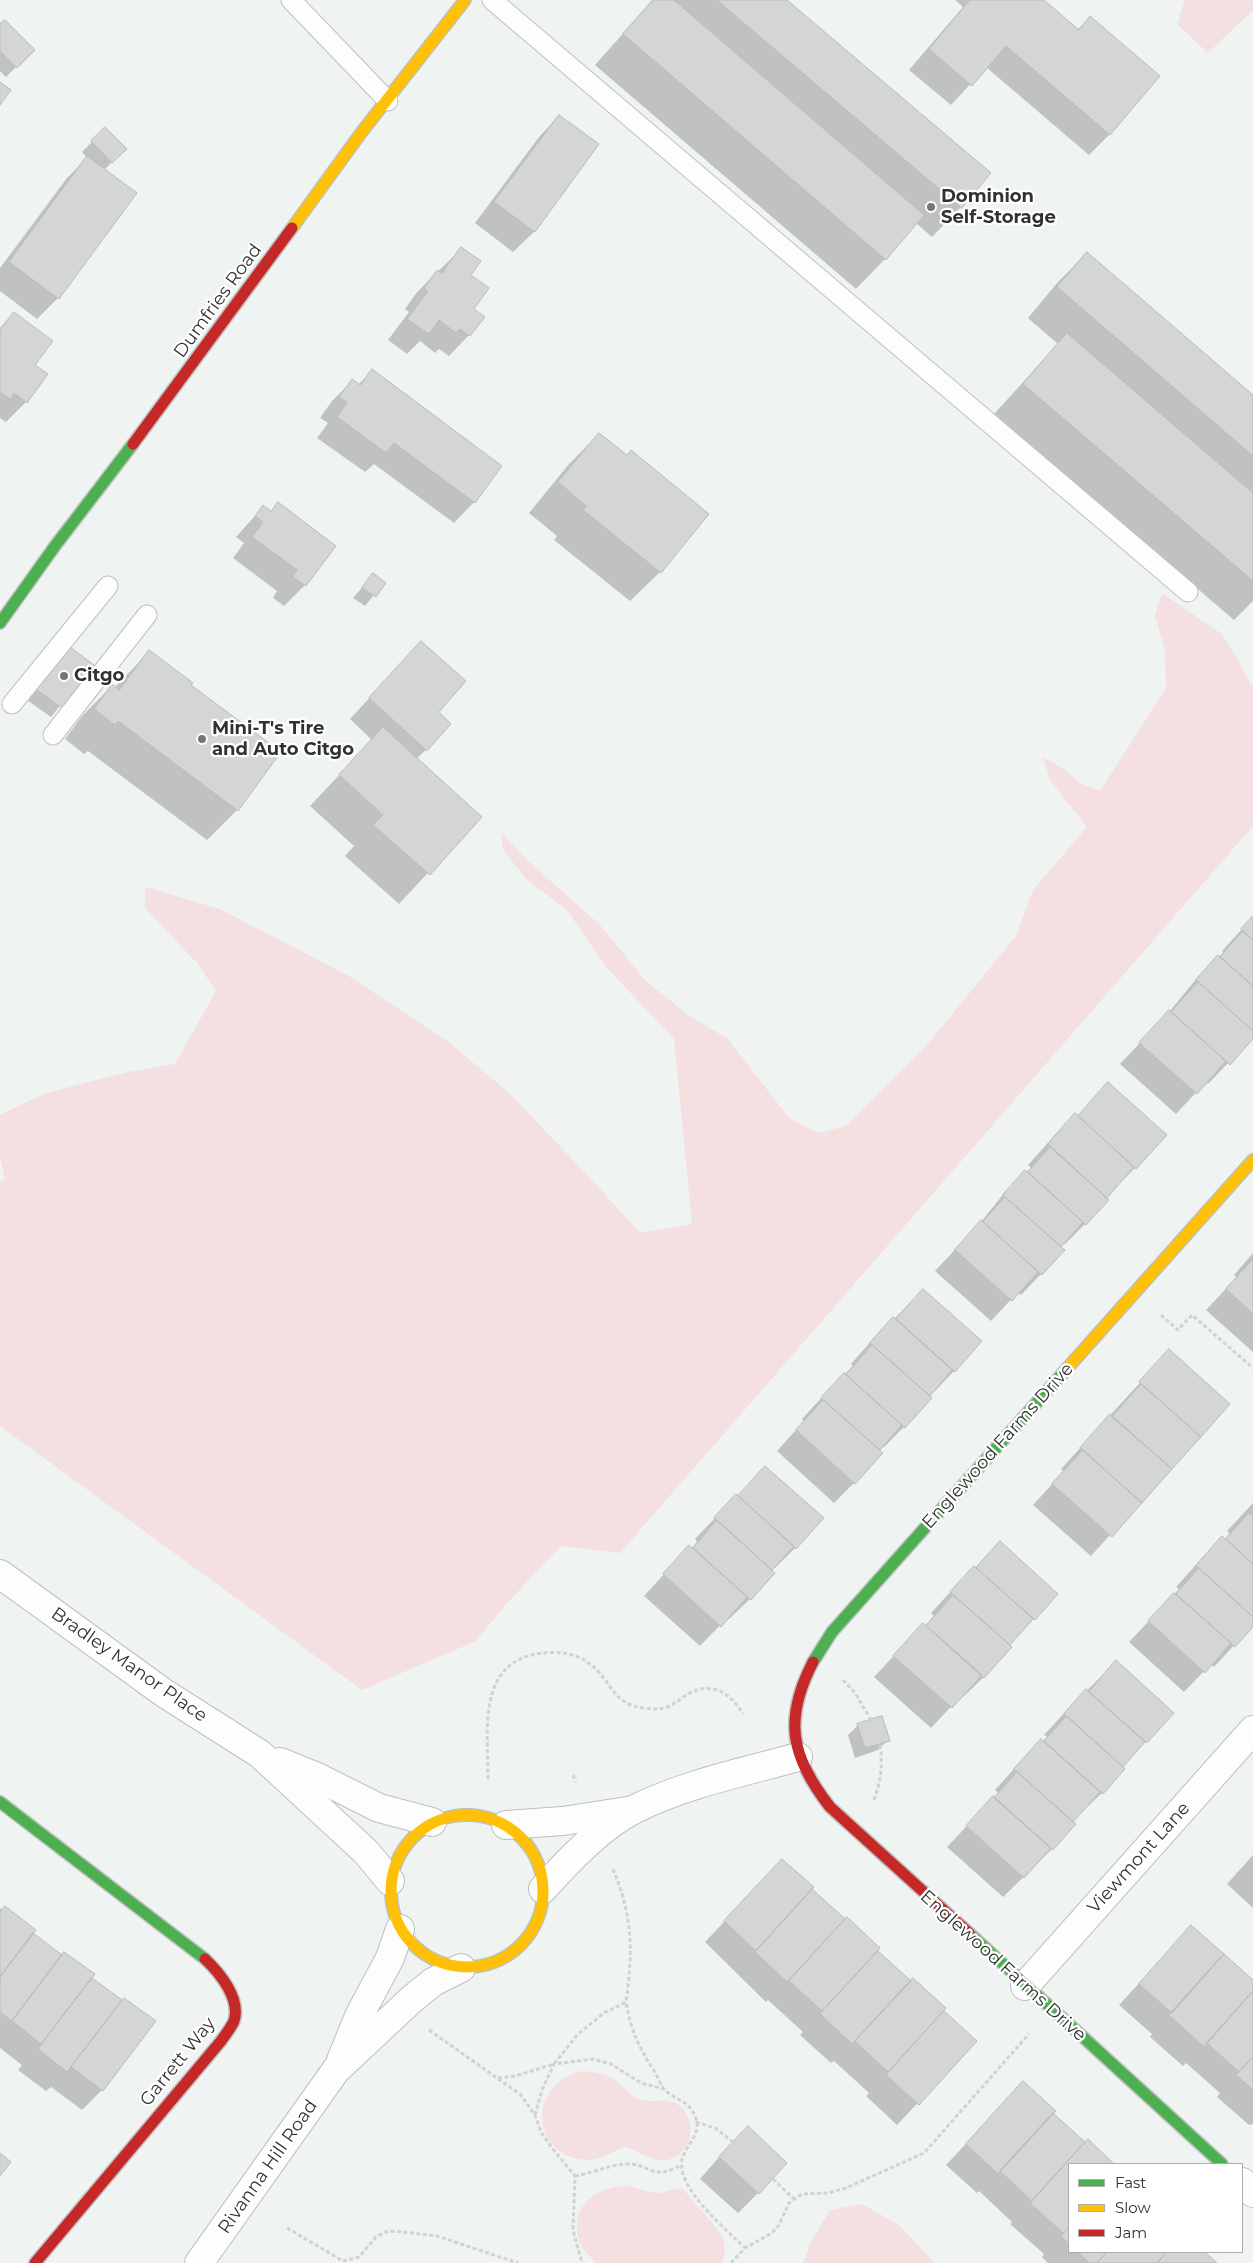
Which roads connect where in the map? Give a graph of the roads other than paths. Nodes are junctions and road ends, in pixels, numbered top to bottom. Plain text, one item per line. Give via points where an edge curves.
1 (466, 0) edge
2 (492, 0) edge
3 (299, 4) edge
4 (388, 101) junction
5 (108, 586) dead end
6 (1188, 592) dead end
7 (147, 615) dead end
8 (0, 623) edge
9 (12, 704) dead end
10 (53, 735) dead end
11 (1253, 1160) edge
12 (0, 1574) edge
13 (1253, 1730) edge
14 (260, 1754) junction
15 (798, 1757) junction
16 (0, 1802) edge
17 (633, 1810) junction
18 (432, 1822) junction
19 (506, 1825) junction
20 (390, 1881) junction
21 (544, 1889) junction
22 (400, 1930) junction
23 (461, 1968) junction
24 (1025, 1986) junction
25 (336, 2070) junction
26 (1221, 2163) edge
27 (1243, 2183) edge
28 (1253, 2192) edge
29 (35, 2263) edge
30 (199, 2263) edge

1 - 4 street, Dumfries Road
2 - 6 lane
3 - 4 lane
4 - 8 street, Dumfries Road via 361,133
5 - 9 lane
7 - 10 lane
11 - 15 street, Englewood Farms Drive via 832,1632 810,1664 796,1708 794,1730
12 - 14 street, Bradley Manor Place via 164,1692
13 - 24 street, Viewmont Lane
14 - 18 street, Bradley Manor Place via 317,1777 379,1808
14 - 20 street, Bradley Manor Place via 366,1852
15 - 17 street via 664,1796
15 - 24 street, Englewood Farms Drive via 813,1789 830,1807
16 - 29 street, Garrett Way via 207,1961 226,1982 233,1997 234,2020 221,2041
17 - 19 street via 564,1821
17 - 21 street via 583,1847
18 - 19 street via 457,1814 483,1816
18 - 20 street via 412,1836 398,1857
19 - 21 street via 522,1837 533,1852 541,1870
20 - 22 street via 391,1906
21 - 23 street via 540,1915 528,1937 510,1955 487,1965
22 - 23 street via 416,1949 437,1962
22 - 25 street, Rivanna Hill Road via 390,1958 360,2014
23 - 25 street, Rivanna Hill Road via 433,1982 412,1999
24 - 26 street, Englewood Farms Drive
25 - 30 street, Rivanna Hill Road
27 - 28 street

